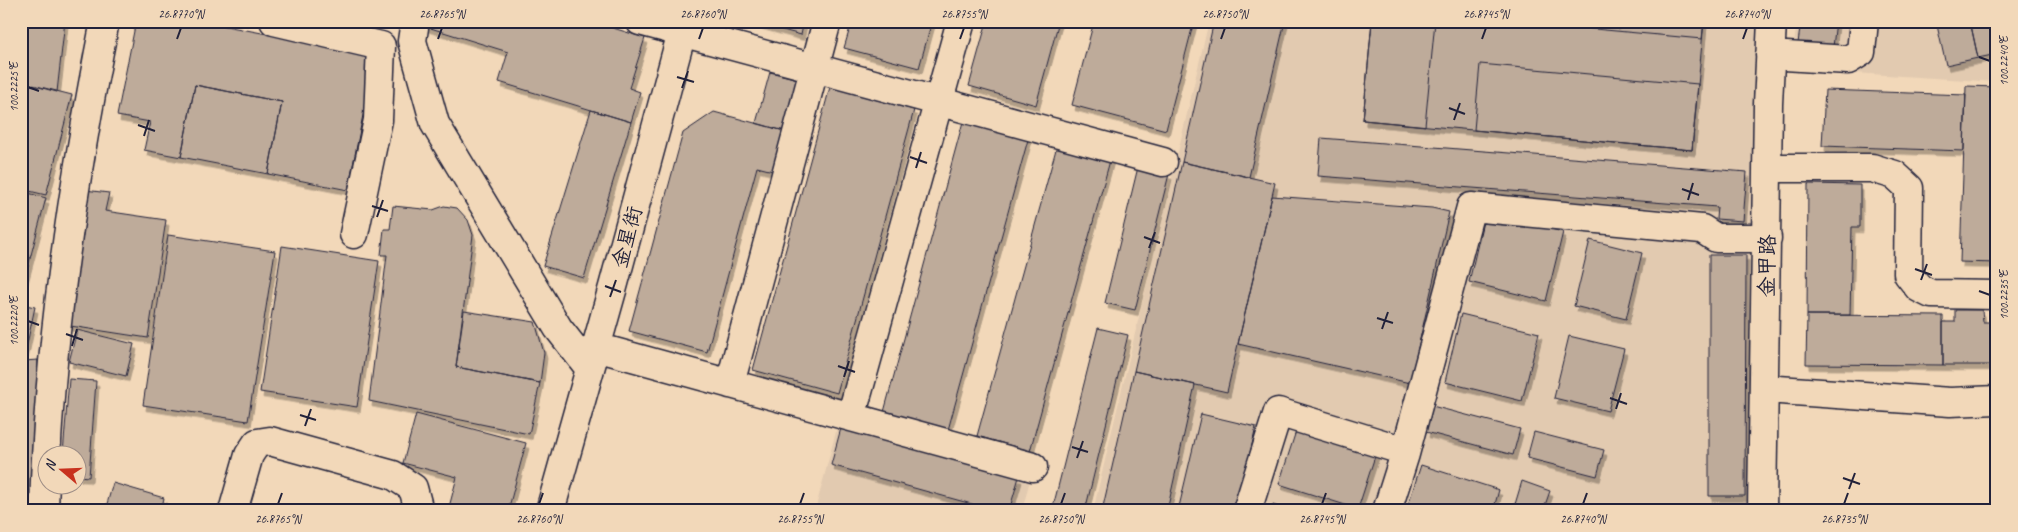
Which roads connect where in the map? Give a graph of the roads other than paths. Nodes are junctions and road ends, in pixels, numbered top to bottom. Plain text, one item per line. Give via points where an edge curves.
1 (105, 21) edge
2 (274, 21) edge
3 (415, 21) edge
4 (640, 21) edge
5 (827, 21) edge
6 (961, 21) edge
7 (1772, 21) edge
8 (1864, 21) edge
9 (680, 25) edge
10 (1770, 55) junction
11 (814, 68) junction
12 (938, 102) junction
13 (1163, 162) dead end
14 (1768, 168) junction
15 (354, 234) dead end
16 (1767, 238) junction
17 (1997, 295) edge
18 (593, 358) junction
19 (730, 384) junction
20 (1766, 389) junction
21 (1997, 400) edge
22 (851, 417) junction
23 (1405, 451) junction
24 (1033, 467) dead end
25 (44, 511) edge
26 (233, 511) edge
27 (414, 511) edge
28 (550, 511) edge
29 (1247, 511) edge
30 (1387, 511) edge
31 (1762, 511) edge

1 - 25 street via 74,191 60,294 50,388
2 - 15 street via 381,46 378,120
3 - 18 street via 412,41 435,124 558,328
4 - 9 street
5 - 11 street
6 - 12 street
7 - 10 street, 金甲路
8 - 10 street via 1861,52 1848,60
9 - 11 street
9 - 18 street, 金星街
10 - 14 street, 金甲路
11 - 12 street
11 - 19 street
12 - 13 street
12 - 22 street
14 - 16 street, 金甲路
14 - 17 street via 1872,168 1895,175 1909,188 1908,274 1919,288 1931,294
16 - 20 street, 金甲路
16 - 23 street via 1716,238 1702,229 1471,207
18 - 19 street
18 - 28 street, 金星街
19 - 22 street
20 - 21 street via 1950,402
20 - 31 street, 金甲路
22 - 24 street
23 - 29 street via 1278,412
23 - 30 street
26 - 27 street via 249,454 258,443 270,441 394,475 413,488 417,503

